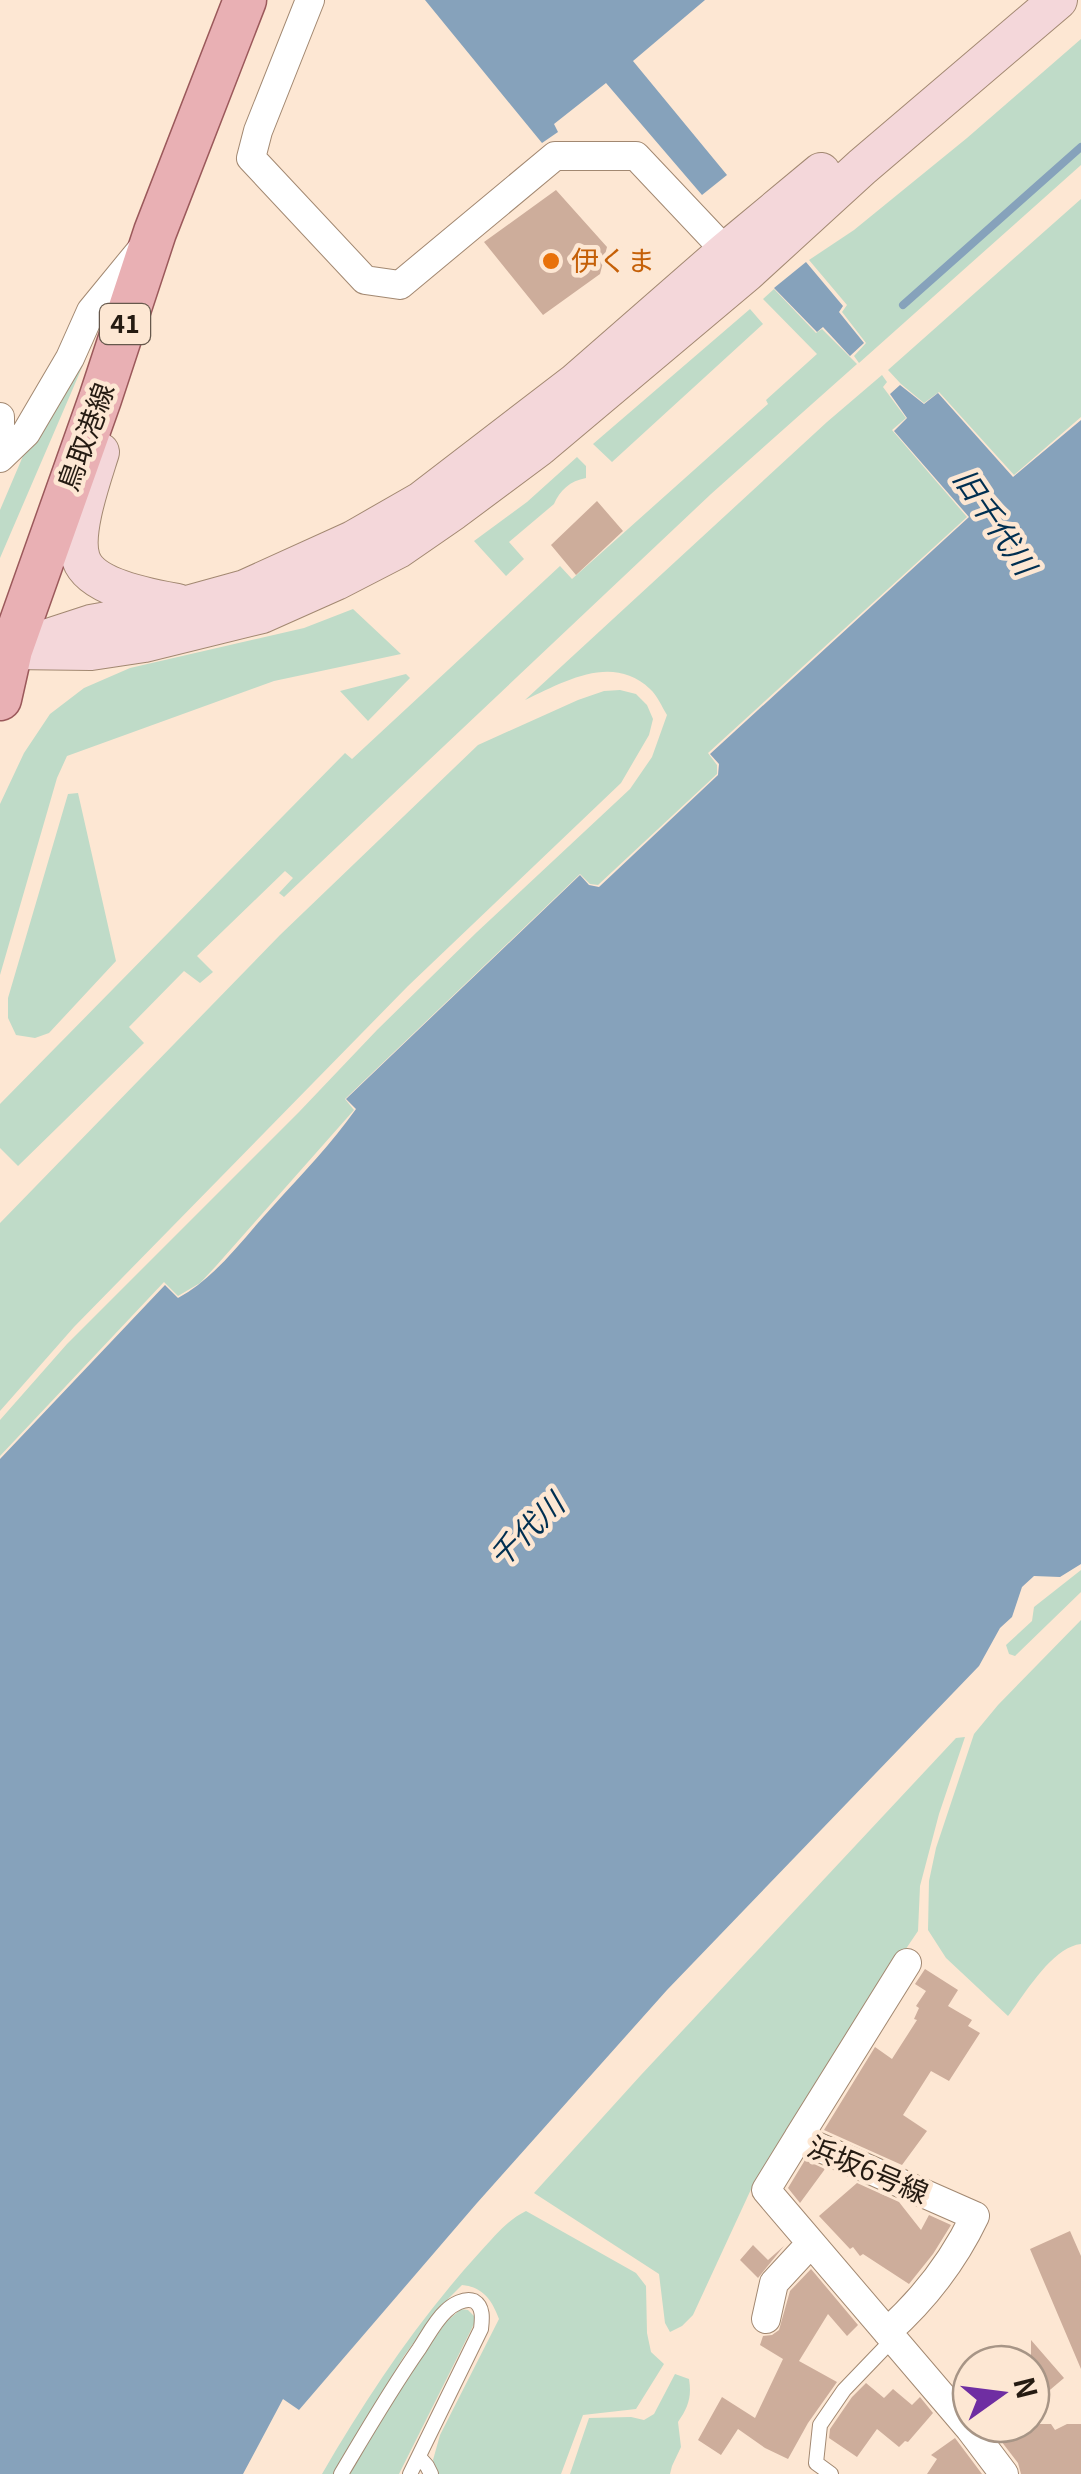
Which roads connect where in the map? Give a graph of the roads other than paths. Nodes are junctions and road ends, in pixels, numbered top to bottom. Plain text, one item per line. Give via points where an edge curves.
1 (245, 0) edge
2 (310, 0) edge
3 (1026, 0) edge
4 (1058, 0) edge
5 (156, 232) junction
6 (736, 262) junction
7 (100, 399) junction
8 (0, 417) edge
9 (0, 448) edge
10 (0, 458) edge
11 (188, 605) junction
12 (6, 658) edge
13 (0, 699) edge
14 (907, 1962) dead end
15 (798, 2138) junction
16 (811, 2243) junction
17 (766, 2319) dead end
18 (890, 2336) junction
19 (419, 2457) junction
20 (341, 2474) edge
21 (410, 2474) edge
22 (430, 2474) edge
23 (831, 2474) edge
24 (1004, 2474) edge

1 - 5 main road, 鳥取港線 / 41
2 - 6 street via 251,158 364,280 400,285 555,156 636,156
3 - 6 street
4 - 6 street via 862,168
5 - 7 main road, 鳥取港線 / 41
5 - 10 street via 91,311 26,433
6 - 11 street via 421,502 245,590
6 - 12 street via 539,446 398,549 262,614 144,643
7 - 11 street via 101,448 79,527 81,560 99,580
7 - 12 main road, 鳥取港線 / 41
8 - 9 street
11 - 12 street via 90,624
12 - 13 main road, 鳥取港線 / 41
14 - 15 street
15 - 16 street, 浜坂6号線 via 766,2190
15 - 18 street, 浜坂6号線 via 975,2216
16 - 17 street via 774,2283
16 - 18 street, 浜坂6号線
18 - 23 lane via 820,2425 816,2463
18 - 24 street, 浜坂6号線
19 - 20 lane via 481,2329 476,2302 462,2301 445,2312
19 - 21 lane
19 - 22 lane

